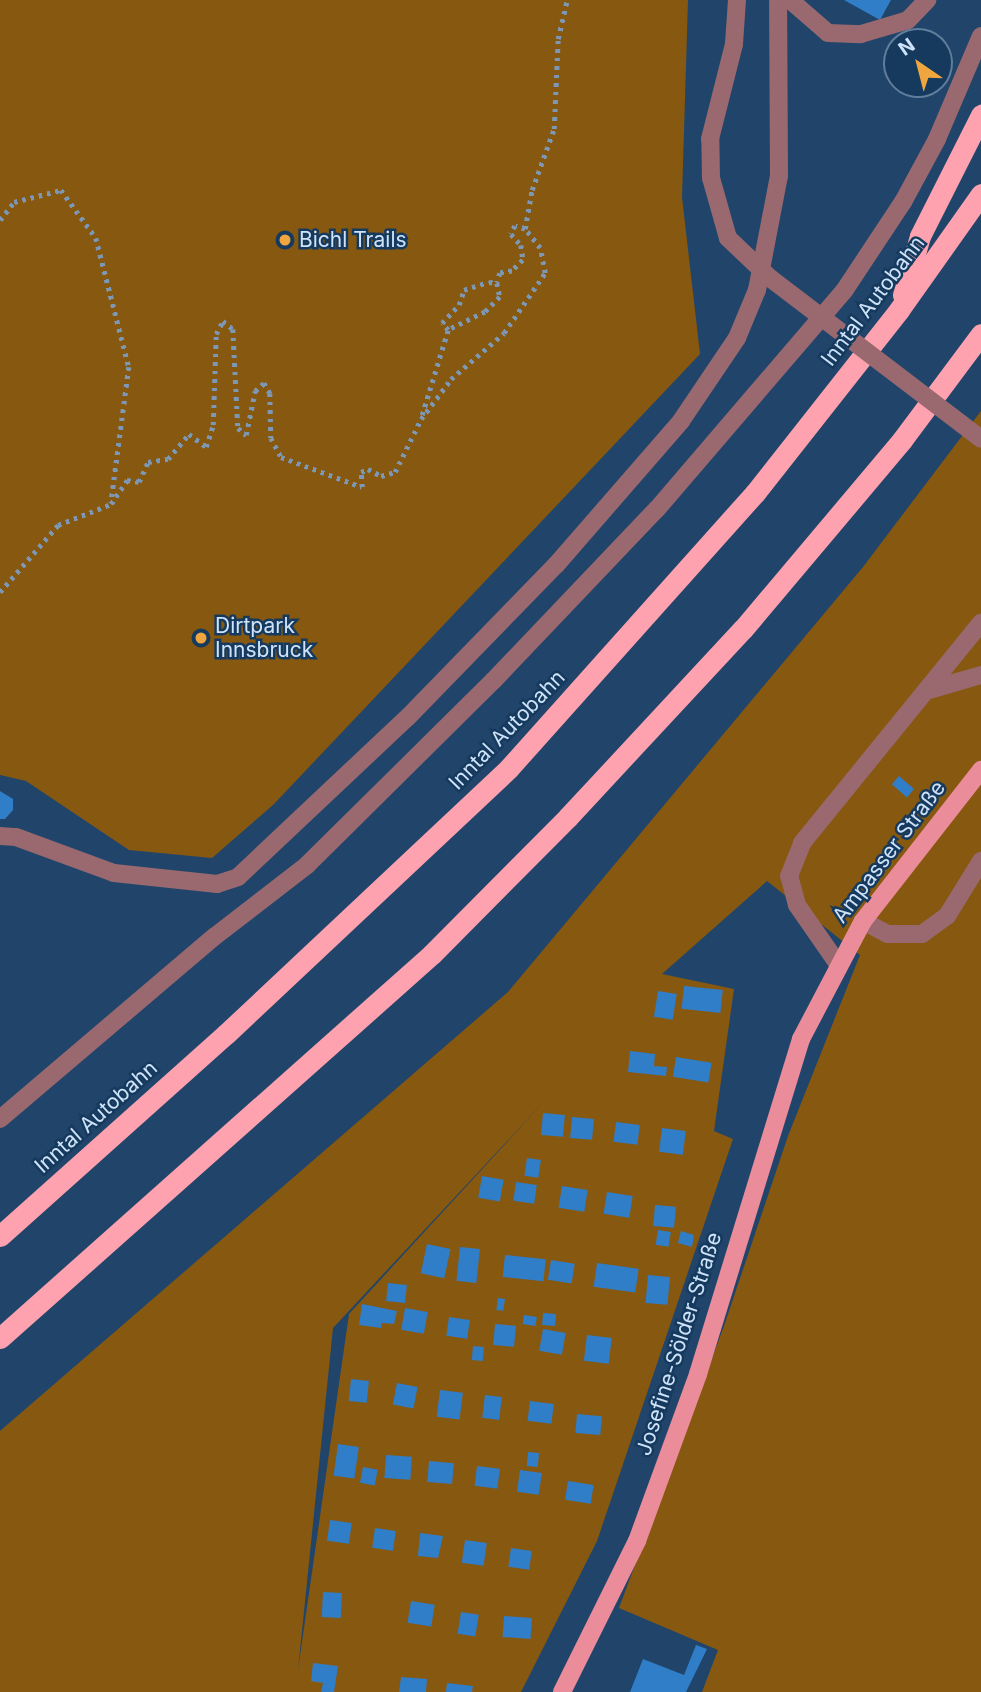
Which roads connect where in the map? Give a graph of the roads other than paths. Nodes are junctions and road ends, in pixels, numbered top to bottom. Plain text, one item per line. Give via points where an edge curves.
1 (737, 0) edge
2 (778, 0) edge
3 (789, 0) edge
4 (927, 0) edge
5 (981, 36) edge
6 (981, 115) edge
7 (981, 194) edge
8 (899, 310) junction
9 (981, 334) edge
10 (981, 439) edge
11 (981, 623) edge
12 (981, 675) edge
13 (929, 690) junction
14 (981, 770) edge
15 (0, 836) edge
16 (981, 861) edge
17 (863, 921) junction
18 (838, 964) junction
19 (801, 1040) joint
20 (0, 1119) edge
21 (0, 1236) edge
22 (0, 1338) edge
23 (562, 1692) edge

1 - 10 lane, bridge via 734,44 710,139 711,178 728,238 770,278
2 - 15 lane via 779,176 757,290 737,338 681,421 556,565 408,717 238,877 217,884 114,873 16,836
3 - 4 lane via 828,33 862,34 908,20
5 - 20 lane via 931,150 844,291 665,499 493,681 307,865 214,937
6 - 8 highway via 920,236
7 - 8 highway, Inntal Autobahn
8 - 21 highway, Inntal Autobahn via 755,493 509,768 226,1034
9 - 22 highway via 901,440 743,629 568,817 432,954
11 - 13 lane
12 - 13 lane
13 - 18 lane via 802,843 789,876 797,905
14 - 17 main road, Ampasser Straße
16 - 17 lane via 947,916 922,934 887,934
17 - 18 main road, Ampasser Straße
18 - 19 main road, Ampasser Straße
19 - 23 main road, Josefine-Sölder-Straße via 698,1374 637,1541

